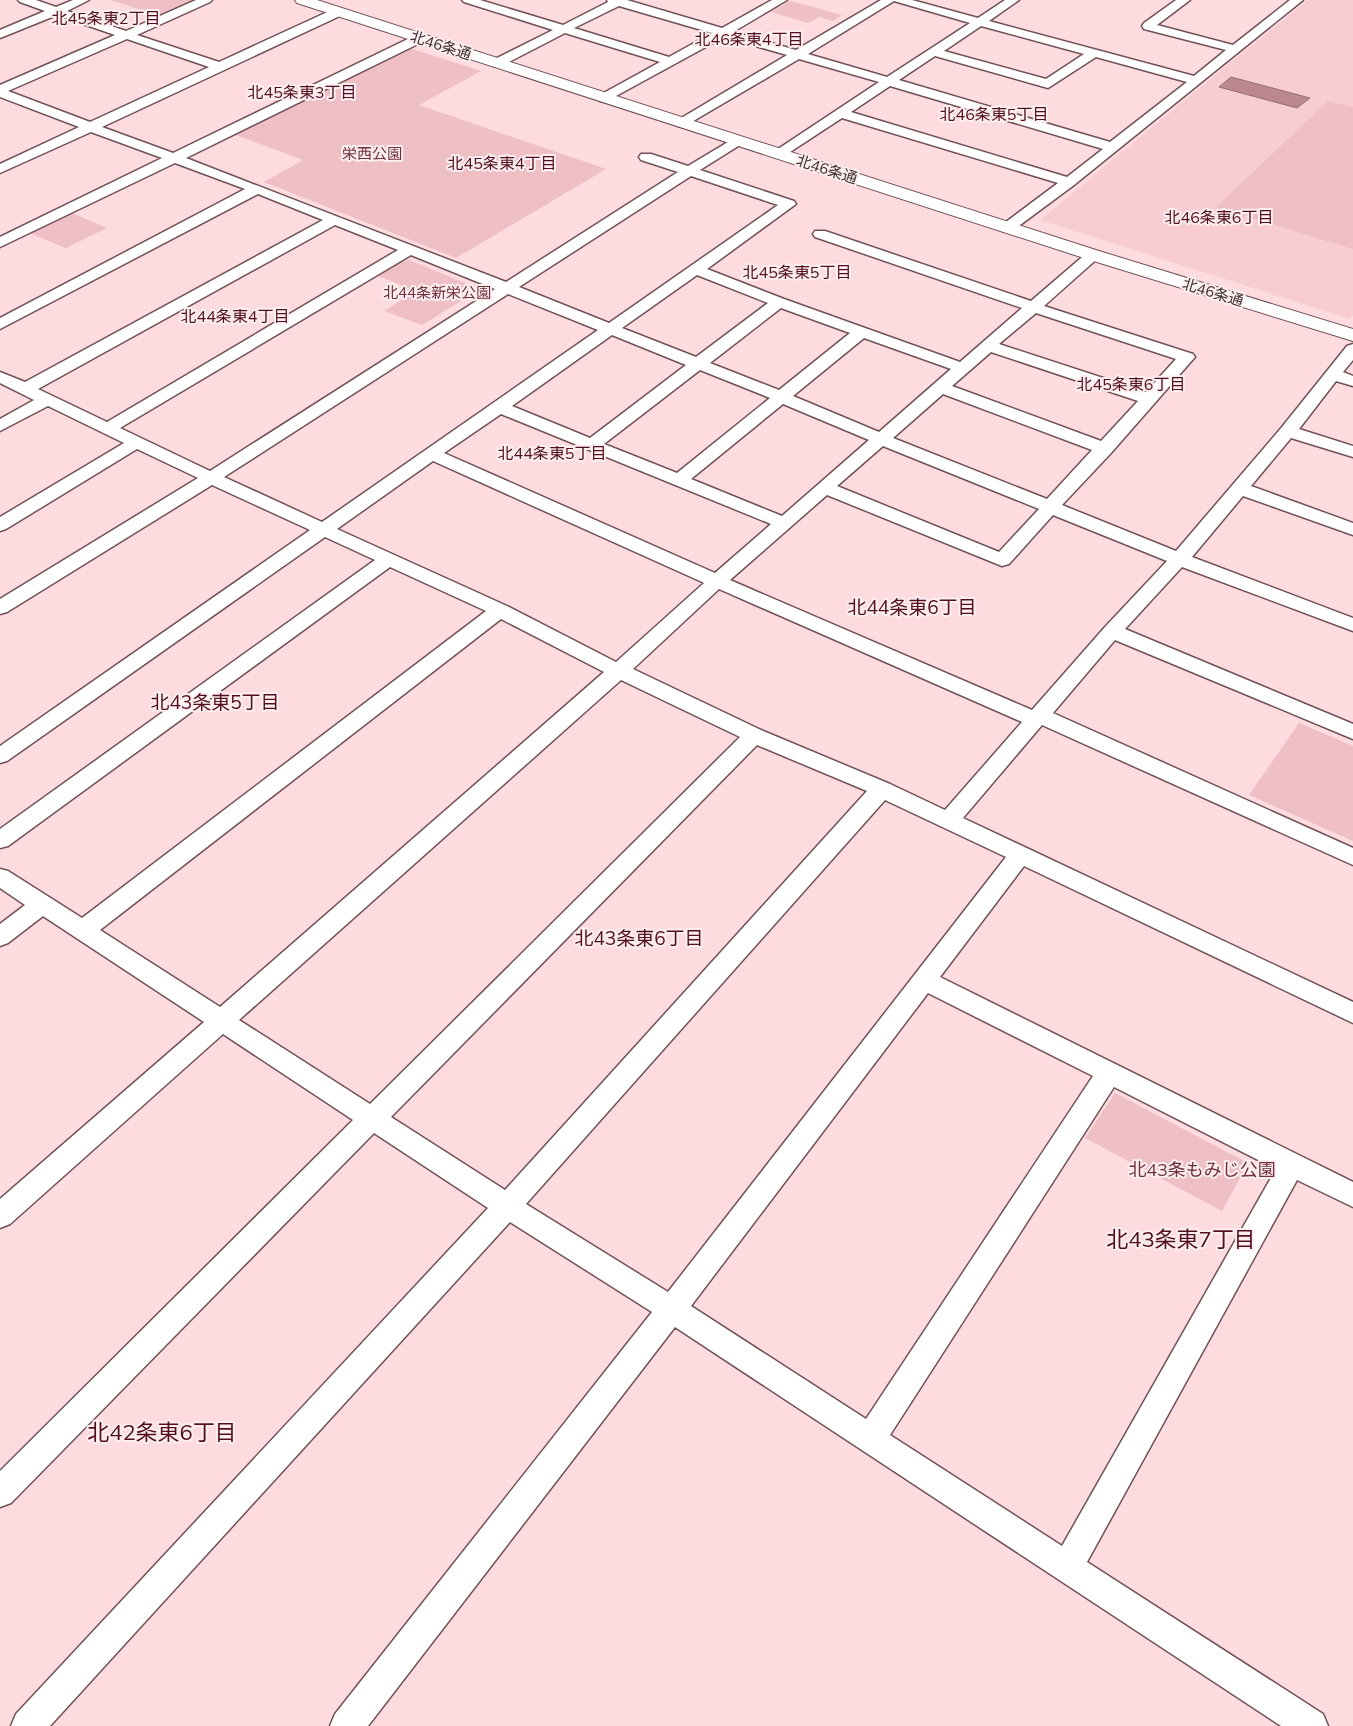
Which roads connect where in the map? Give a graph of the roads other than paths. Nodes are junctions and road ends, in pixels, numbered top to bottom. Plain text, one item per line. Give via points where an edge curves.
1 (24, 0) edge
2 (82, 0) edge
3 (206, 0) edge
4 (302, 0) edge
5 (468, 0) edge
6 (618, 0) edge
7 (753, 0) edge
8 (889, 0) edge
9 (899, 0) edge
10 (1013, 0) edge
11 (1184, 0) edge
12 (1297, 0) edge
13 (776, 3) edge
14 (56, 11) junction
15 (338, 12) junction
16 (978, 22) junction
17 (564, 29) junction
18 (722, 32) junction
19 (0, 34) edge
20 (126, 35) junction
21 (420, 38) junction
22 (1236, 49) junction
23 (934, 52) junction
24 (798, 54) junction
25 (1094, 54) junction
26 (669, 61) junction
27 (497, 63) junction
28 (220, 67) junction
29 (1194, 80) junction
30 (890, 81) junction
31 (0, 92) edge
32 (605, 98) junction
33 (841, 113) junction
34 (684, 123) junction
35 (91, 127) junction
36 (738, 140) junction
37 (1112, 146) junction
38 (779, 153) junction
39 (646, 156) dead end
40 (174, 158) junction
41 (0, 169) edge
42 (690, 171) junction
43 (1069, 182) junction
44 (256, 189) junction
45 (334, 220) junction
46 (1007, 228) junction
47 (820, 234) dead end
48 (0, 243) edge
49 (408, 250) junction
50 (1093, 255) junction
51 (697, 270) junction
52 (506, 289) junction
53 (779, 302) junction
54 (1033, 307) junction
55 (0, 324) edge
56 (611, 329) junction
57 (862, 331) junction
58 (1353, 335) edge
59 (988, 346) junction
60 (1353, 348) edge
61 (697, 363) junction
62 (963, 368) junction
63 (1332, 374) junction
64 (0, 377) edge
65 (1353, 381) edge
66 (942, 388) junction
67 (25, 389) junction
68 (782, 397) junction
69 (48, 399) junction
70 (1150, 399) junction
71 (499, 407) junction
72 (0, 426) edge
73 (108, 428) junction
74 (1288, 431) junction
75 (882, 440) junction
76 (137, 442) junction
77 (591, 445) junction
78 (1104, 449) junction
79 (1353, 452) edge
80 (431, 454) junction
81 (211, 478) junction
82 (679, 480) junction
83 (825, 488) junction
84 (1239, 488) junction
85 (1052, 507) junction
86 (784, 523) junction
87 (0, 525) edge
88 (324, 529) junction
89 (1353, 529) edge
90 (388, 559) junction
91 (1179, 559) junction
92 (717, 581) junction
93 (0, 608) edge
94 (500, 610) junction
95 (1353, 625) edge
96 (1112, 631) junction
97 (619, 671) junction
98 (1038, 718) junction
99 (1353, 732) edge
100 (754, 735) junction
101 (0, 756) edge
102 (882, 789) junction
103 (949, 820) junction
104 (0, 840) edge
105 (1020, 855) junction
106 (1353, 857) edge
107 (0, 876) edge
108 (43, 904) junction
109 (83, 930) junction
110 (0, 937) edge
111 (924, 980) junction
112 (1353, 1013) edge
113 (222, 1020) junction
114 (1109, 1073) junction
115 (373, 1118) junction
116 (1292, 1165) junction
117 (1353, 1195) edge
118 (508, 1206) junction
119 (0, 1216) edge
120 (671, 1309) junction
121 (870, 1440) junction
122 (0, 1492) edge
123 (1068, 1566) junction
124 (28, 1726) edge
125 (347, 1726) edge
126 (1311, 1726) edge

1 - 14 street
2 - 14 street
3 - 20 street
4 - 15 street, 北46条通
5 - 17 street
6 - 17 street
6 - 18 street
7 - 13 street
8 - 24 street
9 - 16 street
10 - 16 street
11 - 22 street via 1148,26
12 - 22 street
13 - 18 street
14 - 19 street
14 - 20 street
15 - 21 street, 北46条通
15 - 28 street
16 - 23 street
16 - 25 street
17 - 26 street
17 - 27 street
18 - 24 street
18 - 26 street
20 - 28 street
20 - 31 street
21 - 27 street, 北46条通
21 - 40 street
22 - 29 street
23 - 25 street via 1048,84
23 - 30 street
24 - 30 street
24 - 34 street
25 - 29 street
26 - 32 street
27 - 32 street, 北46条通
28 - 35 street
29 - 37 street
30 - 33 street
30 - 37 street
31 - 35 street
32 - 34 street, 北46条通
33 - 38 street
33 - 43 street
34 - 36 street, 北46条通
35 - 40 street
35 - 41 street
36 - 38 street, 北46条通
36 - 42 street
37 - 43 street
38 - 46 street, 北46条通
39 - 42 street
40 - 44 street
40 - 48 street
42 - 51 street via 789,204
42 - 52 street
43 - 46 street
44 - 45 street
44 - 55 street
45 - 49 street
45 - 67 street
46 - 50 street, 北46条通
47 - 54 street
49 - 52 street
49 - 73 street
50 - 54 street
50 - 58 street, 北46条通
51 - 53 street
51 - 56 street
52 - 56 street
52 - 81 street
53 - 57 street
53 - 61 street
54 - 59 street
54 - 70 street via 1187,357
56 - 61 street
56 - 71 street
57 - 62 street
57 - 68 street
59 - 62 street
59 - 70 street
60 - 63 street
61 - 68 street
61 - 77 street
62 - 66 street
63 - 65 street
63 - 74 street
64 - 67 street
66 - 75 street
66 - 78 street
67 - 69 street
68 - 75 street
68 - 82 street
69 - 72 street
69 - 73 street
70 - 78 street
71 - 77 street
71 - 80 street
73 - 76 street
74 - 79 street
74 - 84 street
75 - 83 street
75 - 85 street
76 - 81 street
76 - 87 street
77 - 82 street
78 - 85 street
80 - 88 street
80 - 92 street
81 - 88 street
81 - 93 street
82 - 86 street
83 - 85 street via 1002,560
83 - 86 street
84 - 89 street
84 - 91 street
85 - 91 street
86 - 92 street
88 - 90 street
88 - 101 street
90 - 94 street
90 - 104 street
91 - 95 street
91 - 96 street
92 - 97 street
92 - 98 street
94 - 97 street
94 - 109 street
96 - 98 street
96 - 99 street
97 - 100 street
97 - 113 street
98 - 103 street
98 - 106 street
100 - 102 street
100 - 115 street
102 - 103 street
102 - 118 street
103 - 105 street
105 - 111 street
105 - 112 street
107 - 108 street
108 - 109 street
108 - 110 street
109 - 113 street
111 - 114 street
111 - 120 street
113 - 115 street
113 - 119 street
114 - 116 street
114 - 121 street
115 - 118 street
115 - 122 street
116 - 117 street
116 - 123 street
118 - 120 street
118 - 124 street
120 - 121 street
120 - 125 street
121 - 123 street
123 - 126 street

